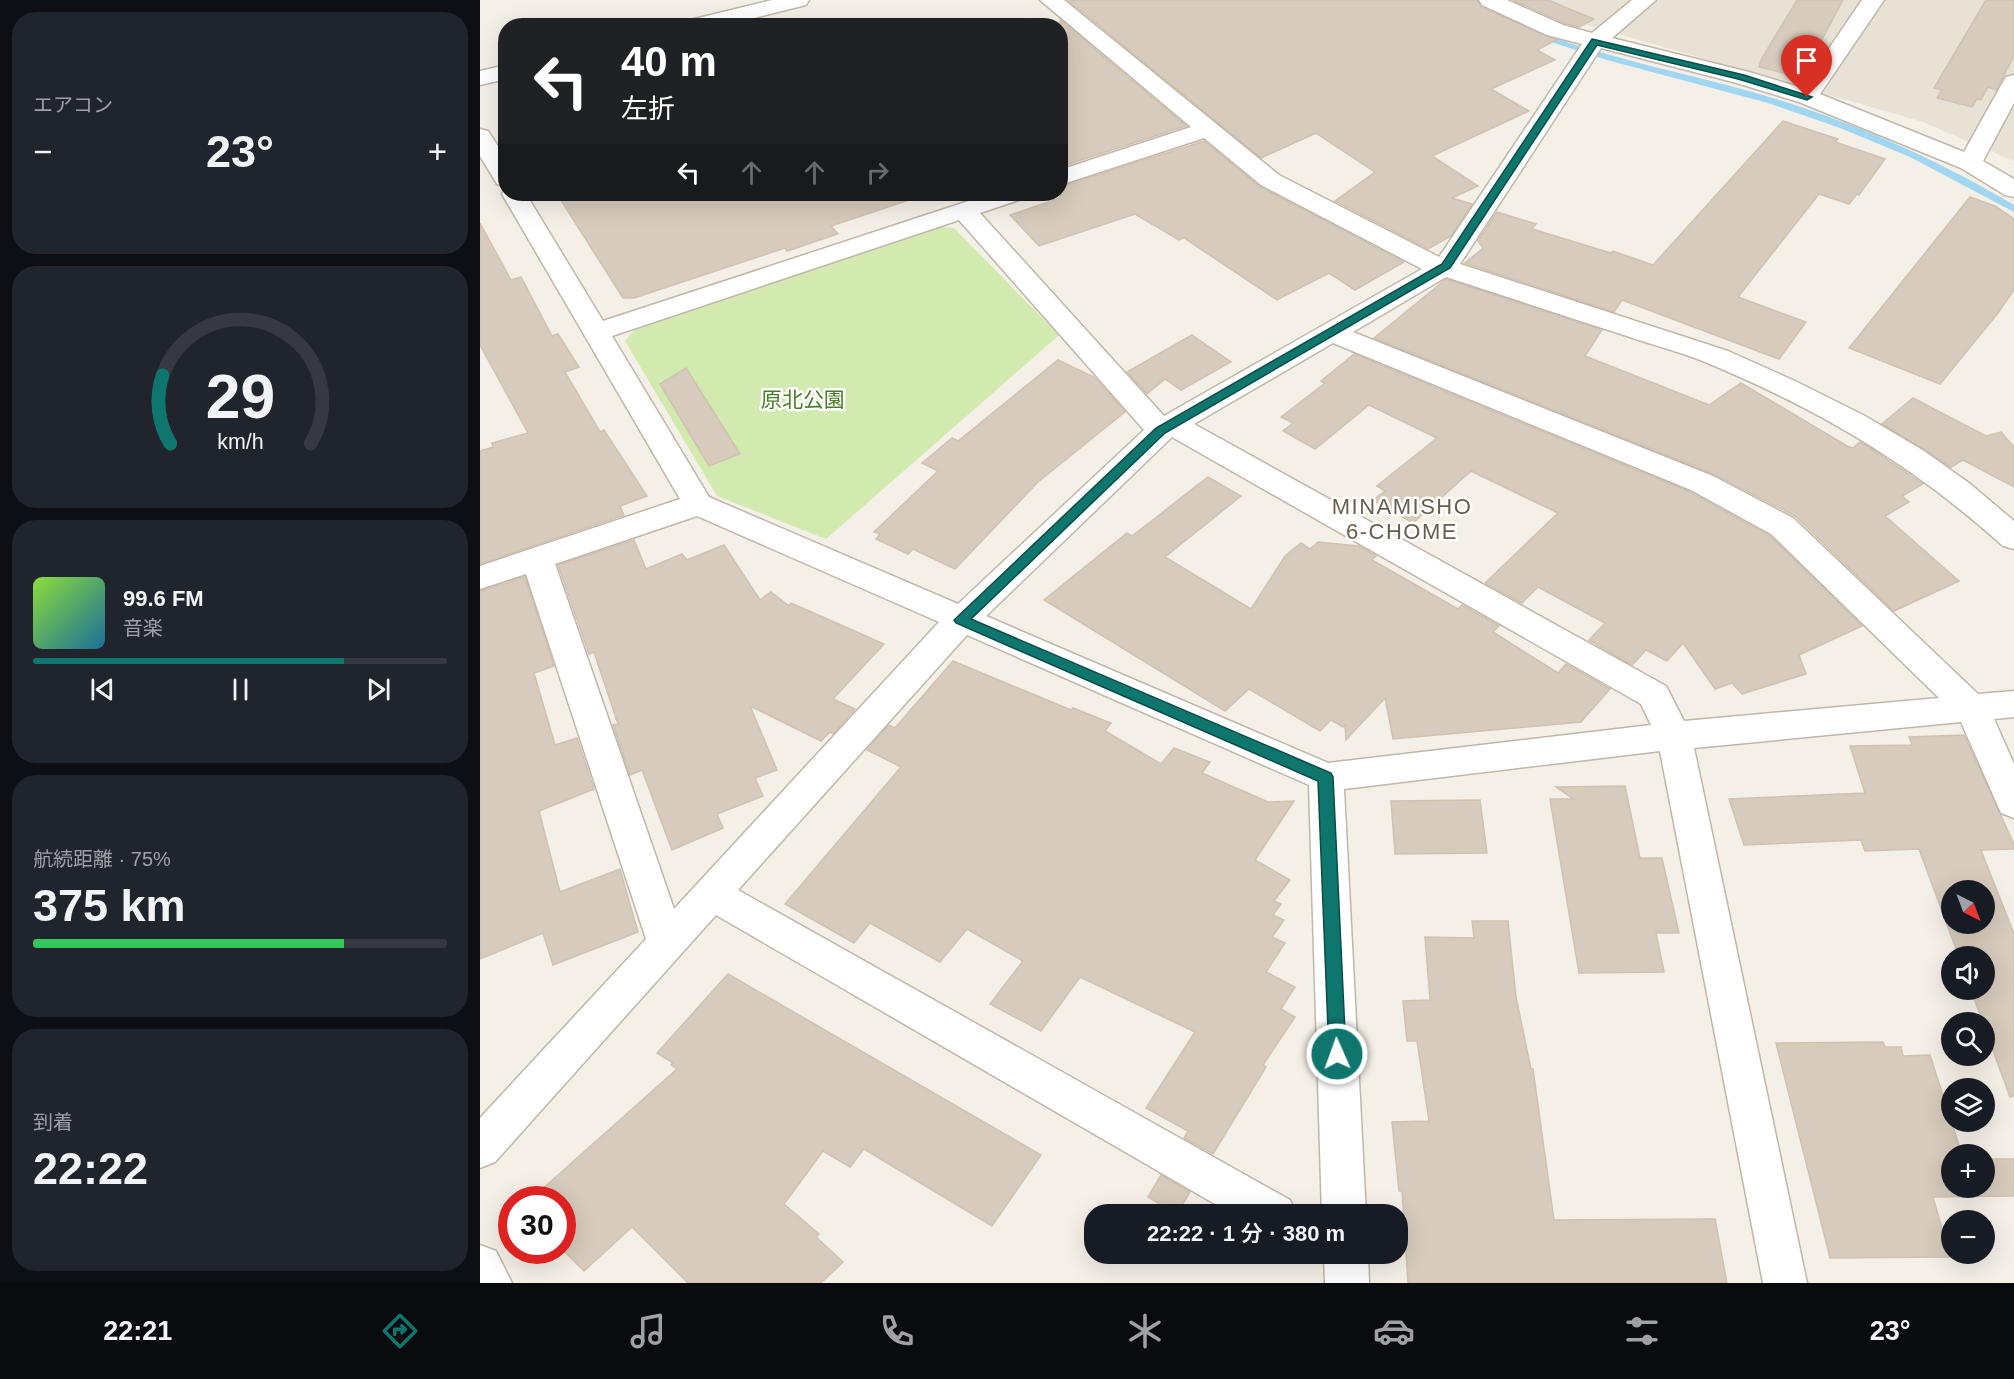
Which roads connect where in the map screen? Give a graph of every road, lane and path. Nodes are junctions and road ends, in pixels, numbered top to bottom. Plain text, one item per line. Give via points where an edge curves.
1 (798, 0) edge
2 (1051, 0) edge
3 (1490, 0) edge
4 (1645, 0) edge
5 (1873, 0) edge
6 (726, 18) edge
7 (1088, 30) junction
8 (1068, 36) edge
9 (1586, 53) junction
10 (498, 74) edge
11 (480, 78) edge
12 (2014, 82) edge
13 (1807, 97) junction
14 (1207, 129) junction
15 (480, 136) edge
16 (498, 161) edge
17 (1970, 162) junction
18 (1068, 175) edge
19 (2014, 190) edge
20 (524, 201) edge
21 (992, 201) edge
22 (964, 210) junction
23 (1446, 266) junction
24 (596, 332) junction
25 (1329, 332) junction
26 (1166, 427) junction
27 (698, 504) junction
28 (2014, 538) edge
29 (537, 559) junction
30 (480, 578) edge
31 (961, 620) junction
32 (2014, 704) edge
33 (1972, 708) junction
34 (1674, 736) junction
35 (1326, 777) junction
36 (2014, 803) edge
37 (712, 894) junction
38 (666, 942) junction
39 (480, 1148) edge
40 (1256, 1204) edge
41 (1343, 1204) edge
42 (480, 1266) edge
43 (490, 1283) edge
44 (1785, 1283) edge

1 - 6 street
2 - 7 street
3 - 9 street via 1555,30
4 - 9 street
5 - 13 street
7 - 8 street
7 - 14 street
9 - 13 street via 1741,77
9 - 23 street
10 - 11 street
12 - 17 street
13 - 17 street
14 - 18 street
14 - 23 street via 1270,180 1427,262
15 - 16 street
17 - 19 street
20 - 24 street
21 - 22 street
22 - 24 street
22 - 26 street
23 - 25 street
23 - 28 street via 1718,357 1764,378 1898,447
24 - 27 street
25 - 26 street
25 - 33 street via 1702,483 1782,526
26 - 31 street
26 - 34 street via 1654,695
27 - 29 street
27 - 31 street
29 - 30 street
29 - 38 street
31 - 35 street
31 - 37 street
32 - 33 street
33 - 34 street
33 - 36 street
34 - 35 street
34 - 44 street
35 - 41 street
37 - 38 street
37 - 40 street
38 - 39 street
42 - 43 street

